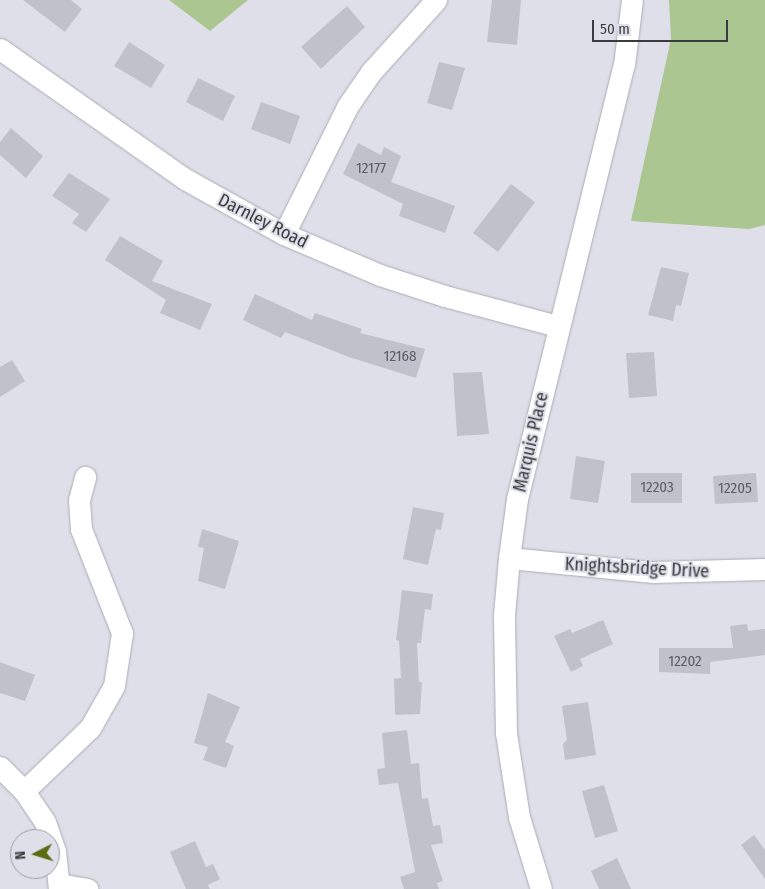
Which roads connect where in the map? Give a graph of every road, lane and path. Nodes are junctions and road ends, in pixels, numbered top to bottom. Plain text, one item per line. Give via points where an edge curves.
1 (436, 0) edge
2 (632, 0) edge
3 (0, 50) edge
4 (284, 234) junction
5 (558, 326) junction
6 (86, 477) dead end
7 (509, 558) junction
8 (765, 569) edge
9 (0, 767) edge
10 (24, 791) junction
11 (59, 886) edge
12 (88, 889) edge
13 (541, 889) edge

1 - 4 street via 371,72 347,107
2 - 5 street, Marquis Place via 624,65
3 - 4 street, Darnley Road via 186,179
4 - 5 street, Darnley Road via 390,278
5 - 7 street, Marquis Place via 517,499
6 - 10 street via 79,500 81,529 122,633 114,686 90,728
7 - 8 street, Knightsbridge Drive via 653,572
7 - 13 street, Marquis Place via 504,615 506,733 519,817
9 - 10 street
10 - 11 street via 45,822 55,851
11 - 12 street

